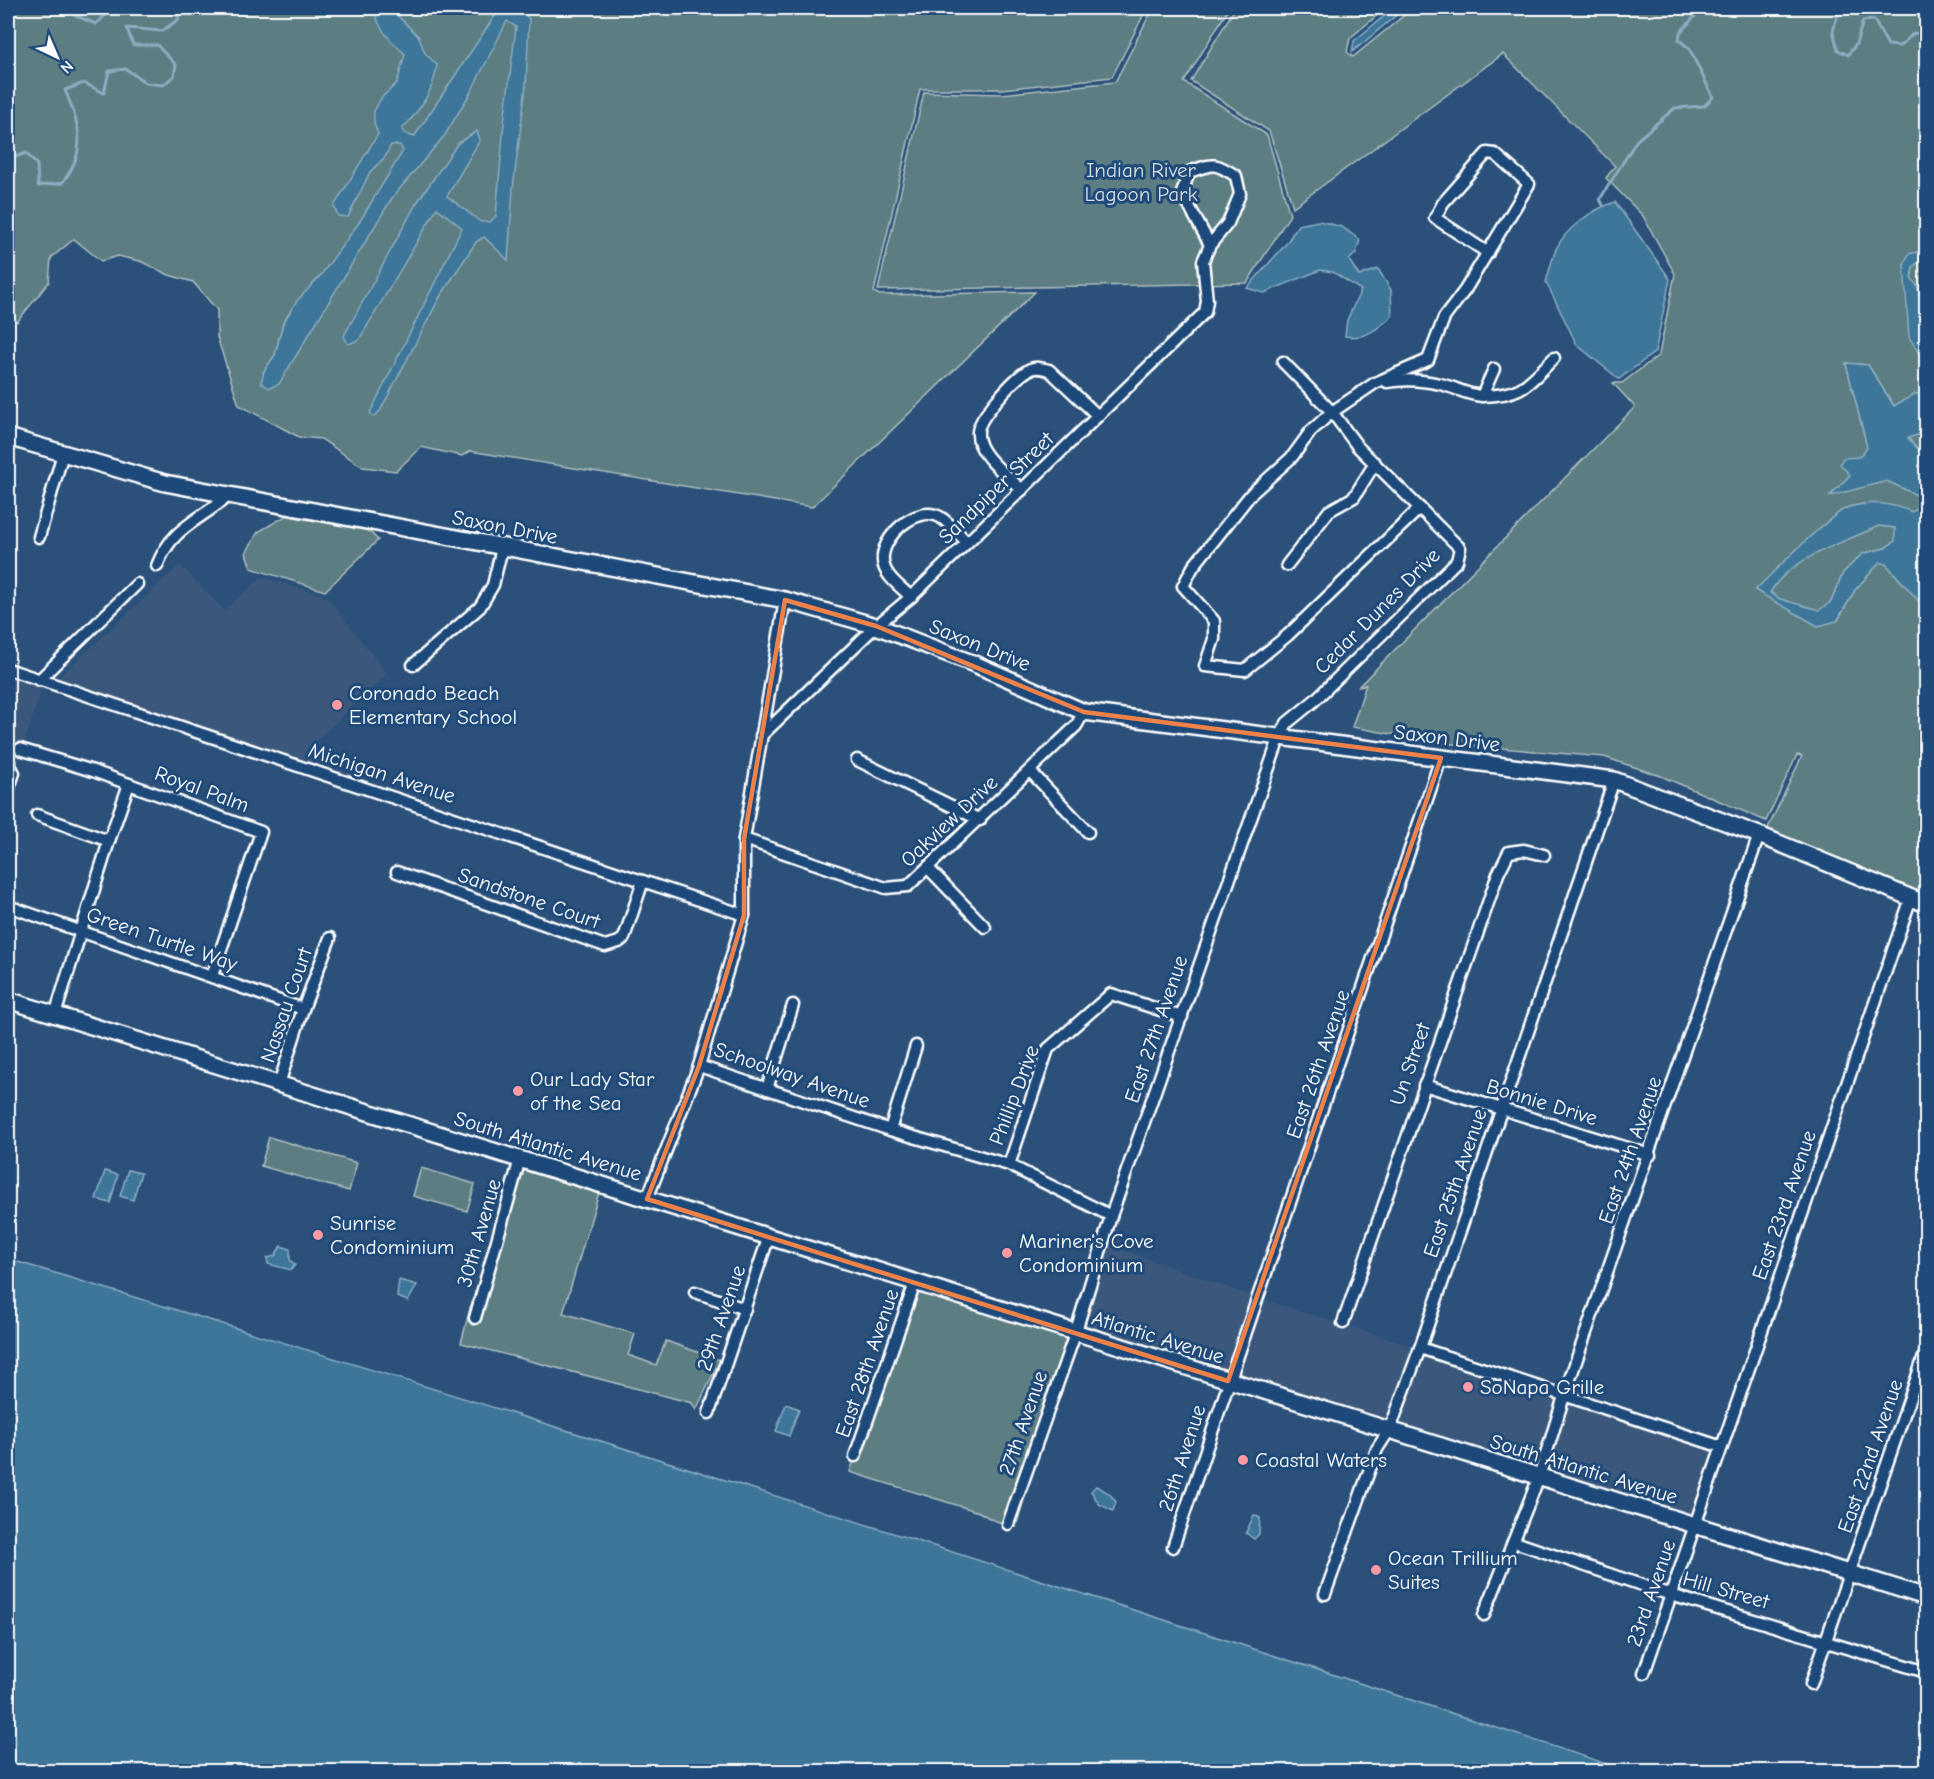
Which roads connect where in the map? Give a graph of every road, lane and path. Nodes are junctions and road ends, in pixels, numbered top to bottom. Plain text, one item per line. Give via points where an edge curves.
1 (1210, 245) junction
2 (1488, 253) junction
3 (1554, 358) dead end
4 (1283, 362) dead end
5 (1494, 369) dead end
6 (1374, 383) junction
7 (1482, 396) junction
8 (1332, 412) junction
9 (1098, 416) junction
10 (8, 437) edge
11 (63, 453) junction
12 (1375, 463) junction
13 (1022, 490) junction
14 (229, 495) junction
15 (1420, 508) junction
16 (39, 537) dead end
17 (967, 542) junction
18 (502, 548) junction
19 (1287, 565) dead end
20 (157, 566) dead end
21 (137, 584) dead end
22 (910, 597) junction
23 (785, 600) junction
24 (876, 626) junction
25 (413, 665) dead end
26 (8, 669) edge
27 (39, 680) junction
28 (1084, 712) junction
29 (761, 736) junction
30 (1279, 739) junction
31 (20, 749) dead end
32 (1441, 758) junction
33 (857, 760) dead end
34 (8, 761) edge
35 (1030, 771) junction
36 (1614, 780) junction
37 (129, 784) junction
38 (8, 791) edge
39 (37, 815) dead end
40 (980, 820) junction
41 (1088, 832) dead end
42 (1759, 836) junction
43 (744, 839) junction
44 (109, 841) junction
45 (1544, 855) dead end
46 (928, 868) junction
47 (397, 872) dead end
48 (643, 881) junction
49 (1911, 898) junction
50 (1926, 904) edge
51 (8, 906) edge
52 (744, 915) junction
53 (985, 927) dead end
54 (81, 932) junction
55 (330, 938) dead end
56 (212, 976) junction
57 (8, 1000) edge
58 (793, 1005) dead end
59 (303, 1009) junction
60 (55, 1015) junction
61 (1182, 1017) junction
62 (916, 1046) dead end
63 (699, 1066) junction
64 (279, 1084) junction
65 (1424, 1085) junction
66 (767, 1089) junction
67 (1501, 1110) junction
68 (890, 1130) junction
69 (1650, 1155) junction
70 (520, 1159) junction
71 (1009, 1165) junction
72 (647, 1199) junction
73 (1111, 1216) junction
74 (769, 1236) junction
75 (915, 1282) junction
76 (695, 1292) dead end
77 (745, 1309) junction
78 (475, 1318) dead end
79 (1343, 1323) dead end
80 (1075, 1334) junction
81 (1420, 1348) junction
82 (1926, 1351) edge
83 (1228, 1381) junction
84 (1565, 1393) junction
85 (709, 1413) dead end
86 (1390, 1429) junction
87 (1722, 1447) junction
88 (855, 1456) dead end
89 (1539, 1477) junction
90 (1008, 1524) dead end
91 (1695, 1526) junction
92 (1515, 1542) junction
93 (1173, 1548) dead end
94 (1851, 1574) junction
95 (1325, 1594) dead end
96 (1671, 1595) junction
97 (1926, 1597) edge
98 (1484, 1615) dead end
99 (1827, 1640) junction
100 (1926, 1672) edge
101 (1644, 1673) dead end
102 (1812, 1684) dead end

1 - 1 street, Sandpiper Street via 1182,193 1189,172 1209,164 1236,176 1240,194 1228,223
1 - 9 street, Sandpiper Street via 1203,261 1205,312
2 - 2 street via 1529,184 1495,154 1486,153 1435,218
2 - 6 street via 1444,318 1428,360
3 - 7 street via 1521,390
4 - 8 street, Cedar Dunes Drive
5 - 7 street
6 - 7 street via 1401,380 1441,384 1470,396
6 - 8 street
8 - 12 street, Cedar Dunes Drive
8 - 15 street, Cedar Dunes Drive via 1311,431 1292,457 1251,494 1193,567 1183,586 1214,621 1214,639 1205,666 1245,670 1288,635
9 - 13 street, Sandpiper Street
9 - 13 street via 1049,370 1027,370 982,417 977,433 982,449
10 - 11 street, Saxon Drive
11 - 14 street, Saxon Drive via 165,483
11 - 16 street
12 - 15 street, Cedar Dunes Drive
12 - 19 street via 1354,497 1329,511
13 - 17 street, Sandpiper Street
14 - 18 street, Saxon Drive
14 - 20 street via 180,531 164,547
15 - 30 street, Cedar Dunes Drive via 1460,548 1457,561 1287,723
17 - 22 street, Sandpiper Street
17 - 22 street via 940,517 929,514 910,518 886,544 882,560 885,571
18 - 23 street, Saxon Drive
18 - 25 street via 493,585 480,607
21 - 27 street
22 - 24 street, Sandpiper Street
23 - 24 street, Saxon Drive
23 - 29 street, Schoolway Avenue
24 - 28 street, Saxon Drive via 977,664
24 - 29 street, Sandpiper Street
26 - 27 street, Michigan Avenue
27 - 48 street, Michigan Avenue
28 - 30 street, Saxon Drive
28 - 35 street, Oakview Drive via 1076,726
29 - 43 street, Schoolway Avenue
30 - 32 street, Saxon Drive
30 - 61 street, East 27th Avenue
31 - 37 street, Royal Palm
32 - 36 street, Saxon Drive
32 - 83 street, East 26th Avenue
33 - 40 street
34 - 38 street via 14,773
35 - 40 street, Oakview Drive
35 - 41 street
36 - 42 street, Saxon Drive
36 - 67 street, East 25th Avenue
37 - 44 street
37 - 56 street, Royal Palm via 261,832
39 - 44 street
40 - 46 street, Oakview Drive
42 - 49 street, Saxon Drive
42 - 69 street, East 24th Avenue
43 - 46 street, Oakview Drive via 886,888 908,886
43 - 52 street, Schoolway Avenue
44 - 54 street
45 - 65 street, Un Street via 1524,850 1509,852
46 - 53 street
47 - 48 street, Sandstone Court via 606,946 624,938
48 - 52 street, Michigan Avenue
49 - 50 street, Saxon Drive
49 - 87 street, East 23rd Avenue
51 - 54 street, Green Turtle Way
52 - 63 street, Schoolway Avenue
54 - 56 street, Green Turtle Way
54 - 60 street
55 - 59 street, Nassau Court
56 - 59 street, Green Turtle Way
57 - 60 street, South Atlantic Avenue
58 - 66 street
59 - 64 street, Nassau Court
60 - 64 street, South Atlantic Avenue
61 - 71 street, Phillip Drive via 1111,994 1048,1049
61 - 73 street, East 27th Avenue
62 - 68 street
63 - 66 street, Schoolway Avenue
63 - 72 street
64 - 70 street, South Atlantic Avenue
65 - 67 street, Bonnie Drive
65 - 79 street, Un Street
66 - 68 street, Schoolway Avenue
67 - 69 street, Bonnie Drive
67 - 81 street, East 25th Avenue
68 - 71 street, Schoolway Avenue
69 - 84 street, East 24th Avenue
70 - 72 street, South Atlantic Avenue
70 - 78 street, 30th Avenue
71 - 73 street, Schoolway Avenue
72 - 74 street, South Atlantic Avenue
73 - 80 street, East 27th Avenue
74 - 75 street, South Atlantic Avenue
74 - 77 street, 29th Avenue
75 - 80 street, South Atlantic Avenue
75 - 88 street, East 28th Avenue
76 - 77 street
77 - 85 street, 29th Avenue
80 - 83 street, Atlantic Avenue
80 - 90 street, 27th Avenue
81 - 84 street
81 - 86 street, East 25th Avenue
82 - 94 street, East 22nd Avenue
83 - 86 street, South Atlantic Avenue
83 - 93 street, 26th Avenue
84 - 87 street
84 - 89 street, East 24th Avenue
86 - 89 street, South Atlantic Avenue
86 - 95 street, East 25th Avenue via 1377,1449
87 - 91 street, East 23rd Avenue
89 - 91 street, South Atlantic Avenue
89 - 92 street, East 24th Avenue
91 - 94 street, South Atlantic Avenue
91 - 96 street, 23rd Avenue
92 - 96 street, Hill Street
92 - 98 street, East 24th Avenue
94 - 97 street, South Atlantic Avenue
94 - 99 street, East 22nd Avenue
96 - 99 street, Hill Street
96 - 101 street, 23rd Avenue
99 - 100 street, Hill Street
99 - 102 street, East 22nd Avenue

